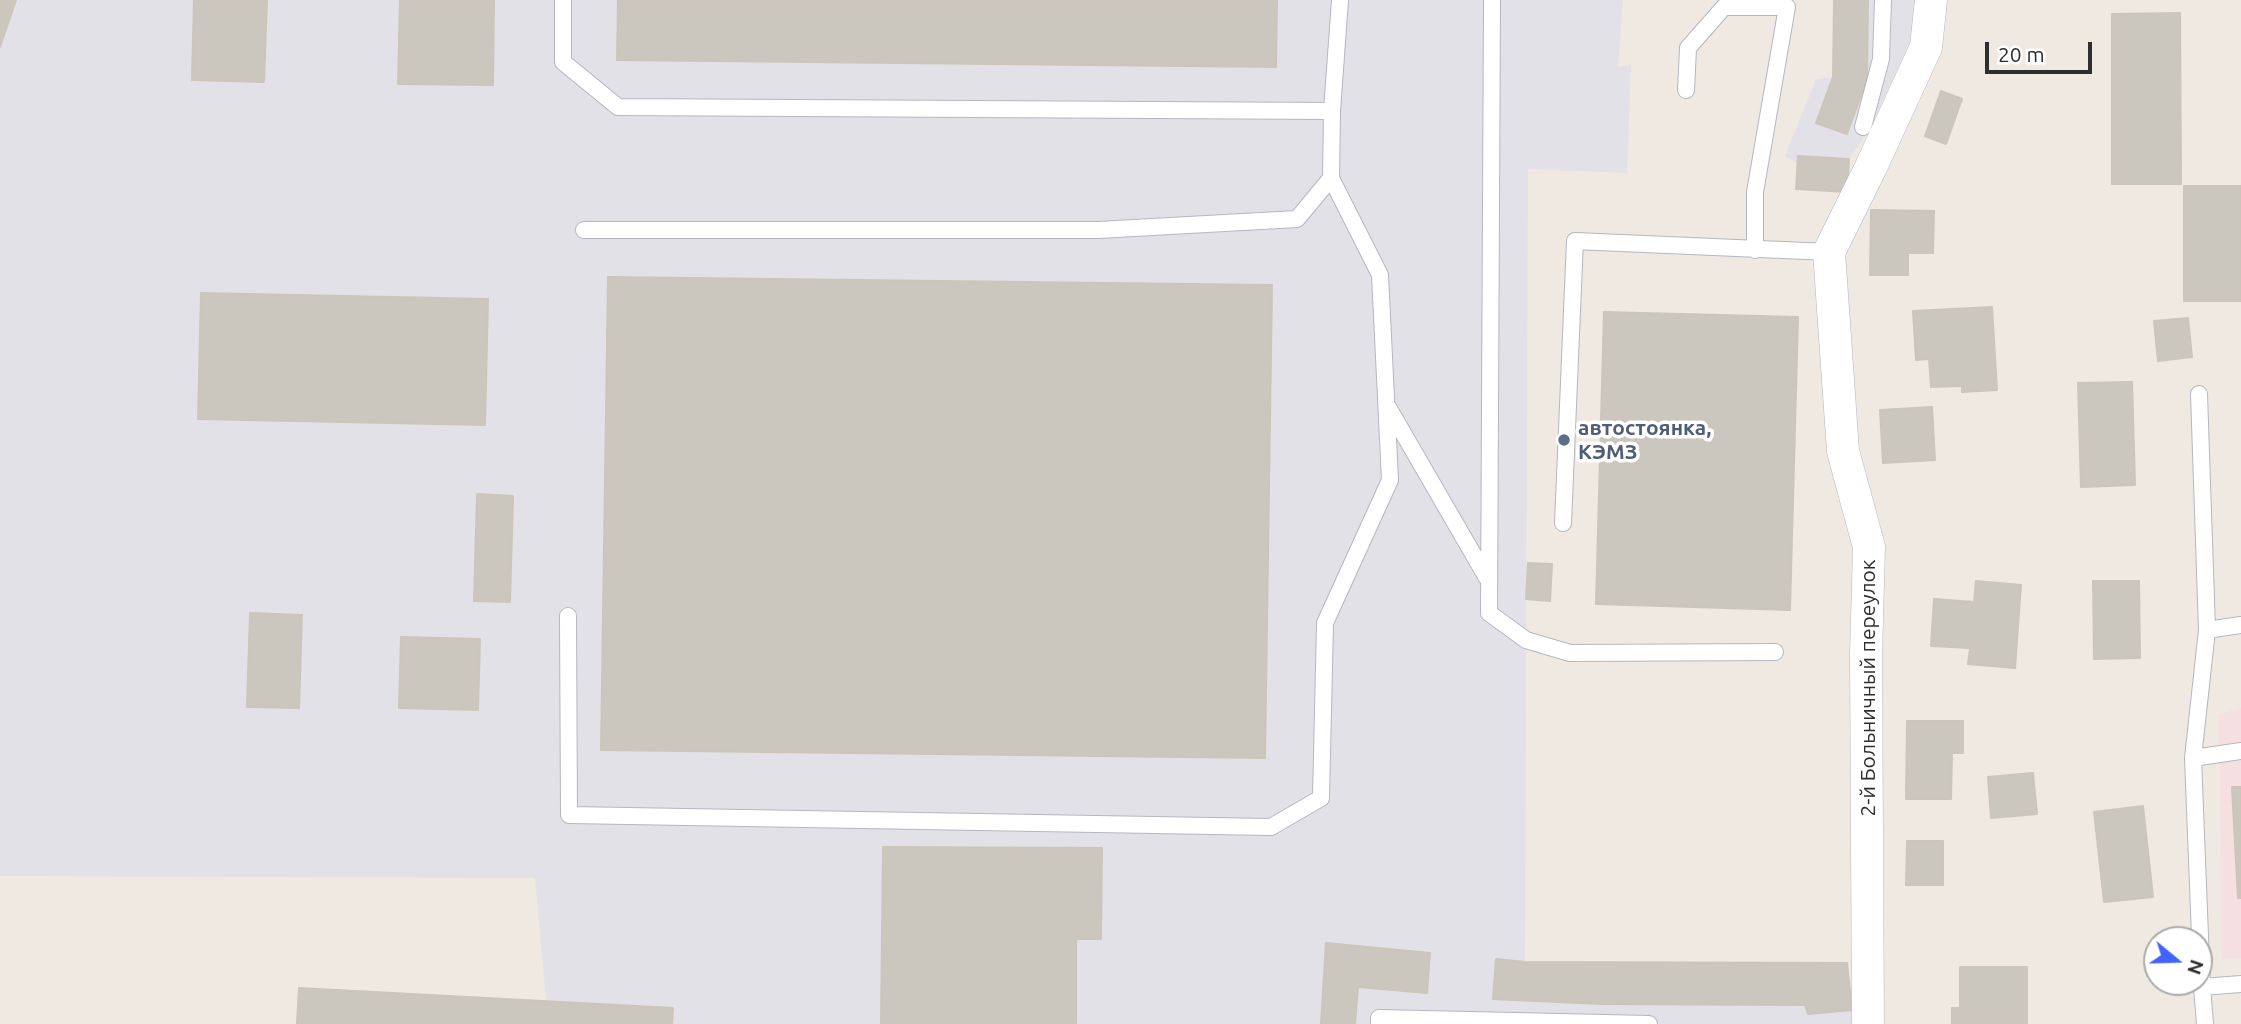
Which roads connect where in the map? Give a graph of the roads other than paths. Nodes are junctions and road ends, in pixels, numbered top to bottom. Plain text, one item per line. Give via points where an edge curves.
1 (563, 0) edge
2 (1340, 0) edge
3 (1492, 0) edge
4 (1883, 0) edge
5 (1931, 0) edge
6 (1788, 4) edge
7 (1686, 90) dead end
8 (1332, 111) junction
9 (1863, 127) dead end
10 (1331, 178) junction
11 (584, 230) dead end
12 (1755, 250) junction
13 (1829, 252) junction
14 (2199, 394) dead end
15 (1386, 404) junction
16 (1563, 523) dead end
17 (1489, 580) junction
18 (568, 616) dead end
19 (2241, 625) edge
20 (2207, 630) junction
21 (1775, 652) dead end
22 (2241, 751) edge
23 (2193, 758) junction
24 (2200, 926) edge
25 (2241, 984) edge
26 (2213, 986) edge
27 (2203, 996) edge
28 (1459, 1022) edge
29 (1379, 1024) edge
30 (1649, 1024) edge
31 (1868, 1024) edge
32 (2205, 1024) edge

1 - 8 lane via 564,62 618,107
2 - 8 lane
3 - 17 lane
4 - 9 lane via 1881,59
5 - 13 street via 1926,47
6 - 7 lane via 1724,7 1688,48
6 - 12 lane via 1755,192
8 - 10 lane
10 - 11 lane via 1297,219 1098,230
10 - 15 lane via 1380,275
12 - 13 lane
12 - 16 lane via 1575,241
13 - 31 street, 2-й Больничный переулок via 1843,451 1869,547
14 - 20 lane
15 - 17 lane
15 - 18 lane via 1390,480 1325,623 1321,798 1270,827 569,814
17 - 21 lane via 1489,613 1526,640 1570,653
19 - 20 lane
20 - 23 lane
22 - 23 lane
23 - 24 lane
25 - 26 lane
27 - 32 lane
28 - 29 lane via 1379,1018
28 - 30 lane

